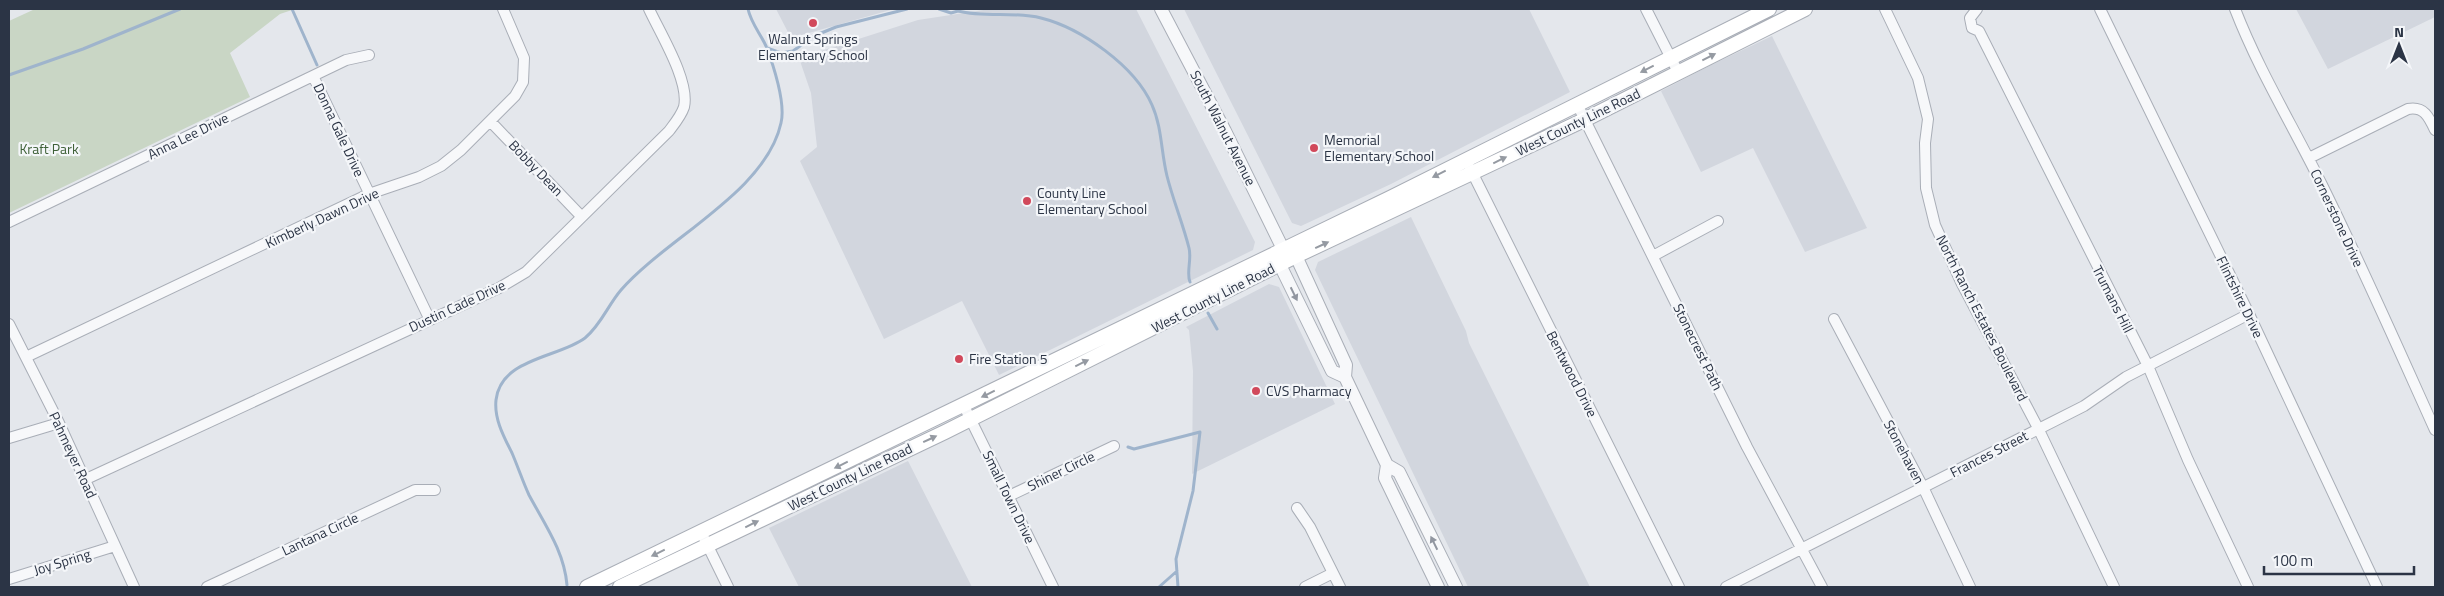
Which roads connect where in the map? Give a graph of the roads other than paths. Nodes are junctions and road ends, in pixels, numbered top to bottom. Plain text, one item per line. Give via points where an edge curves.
1 (503, 9) edge
2 (649, 9) edge
3 (1161, 9) edge
4 (1646, 9) edge
5 (1769, 9) edge
6 (1806, 9) edge
7 (1885, 9) edge
8 (1976, 9) edge
9 (2100, 9) edge
10 (2235, 9) edge
11 (369, 55) dead end
12 (1671, 57) junction
13 (1678, 72) junction
14 (313, 76) junction
15 (1577, 104) junction
16 (1584, 120) junction
17 (490, 121) junction
18 (2435, 130) edge
19 (2308, 158) junction
20 (1466, 160) junction
21 (1472, 173) junction
22 (369, 194) junction
23 (582, 216) junction
24 (9, 222) edge
25 (1718, 222) dead end
26 (1283, 249) junction
27 (1296, 256) junction
28 (1653, 256) junction
29 (1280, 265) junction
30 (2249, 314) junction
31 (430, 318) junction
32 (1834, 319) dead end
33 (9, 324) edge
34 (26, 357) junction
35 (2148, 366) junction
36 (1345, 377) junction
37 (964, 406) junction
38 (970, 419) junction
39 (59, 423) junction
40 (2038, 428) junction
41 (2435, 430) edge
42 (9, 438) edge
43 (1114, 446) dead end
44 (1387, 464) junction
45 (84, 480) junction
46 (1923, 487) junction
47 (435, 490) dead end
48 (1008, 496) junction
49 (1297, 508) dead end
50 (701, 532) junction
51 (115, 546) junction
52 (708, 546) junction
53 (1803, 549) junction
54 (1333, 573) junction
55 (9, 578) edge
56 (591, 586) edge
57 (134, 587) edge
58 (208, 587) edge
59 (620, 587) edge
60 (728, 587) edge
61 (1053, 587) edge
62 (1305, 587) edge
63 (1340, 587) edge
64 (1438, 587) edge
65 (1456, 587) edge
66 (1679, 587) edge
67 (1726, 587) edge
68 (1822, 587) edge
69 (1970, 587) edge
70 (2114, 587) edge
71 (2248, 587) edge
72 (2377, 587) edge

1 - 17 street, Kimberly Dawn Drive via 522,52 524,74 515,96
2 - 23 street, Dustin Cade Drive via 683,84 684,106 669,131
3 - 26 street, South Walnut Avenue
4 - 12 street
5 - 12 main road, West County Line Road
13 -> 6 main road, West County Line Road
7 - 40 street, North Ranch Estates Boulevard via 1918,78 1928,119 1926,188 1935,225 1962,284
8 - 35 street, Trumans Hill via 1970,18 1972,28 1979,31
9 - 30 street, Flintshire Drive
10 - 19 street, Cornerstone Drive via 2262,72
11 - 14 street, Anna Lee Drive via 346,60
12 - 13 street
12 -> 15 main road, West County Line Road
13 - 16 main road, West County Line Road
14 - 22 street, Donna Gale Drive
14 - 24 street, Anna Lee Drive
15 - 16 street, Stonecrest Path
15 - 20 main road, West County Line Road
21 -> 16 main road, West County Line Road
16 - 28 street, Stonecrest Path
17 - 22 street, Kimberly Dawn Drive via 461,150 432,172
17 - 23 street, Bobby Dean
18 - 19 street via 2427,114 2418,108 2403,111
19 - 41 street, Cornerstone Drive
20 - 21 street, Bentwood Drive
20 -> 26 main road, West County Line Road
27 -> 21 main road, West County Line Road
21 - 66 street, Bentwood Drive
22 - 31 street, Donna Gale Drive
22 - 34 street, Kimberly Dawn Drive
23 - 31 street, Dustin Cade Drive via 526,272 499,288
25 - 28 street
26 - 27 street
26 - 29 street
26 -> 37 main road, West County Line Road
27 - 29 main road, West County Line Road
27 - 36 street via 1346,365
28 - 53 street, Stonecrest Path via 1747,447
29 -> 36 street via 1332,371
38 -> 29 main road, West County Line Road
30 - 35 street, Frances Street
30 - 72 street, Flintshire Drive
31 - 45 street, Dustin Cade Drive
32 - 46 street, Stonehaven
33 - 34 street, Pahmeyer Road
34 - 39 street, Pahmeyer Road
35 - 40 street, Frances Street via 2084,406
35 - 71 street, Trumans Hill
36 - 44 street
37 - 38 street, Small Town Drive
37 -> 50 main road, West County Line Road
38 - 48 street, Small Town Drive
52 -> 38 main road, West County Line Road
39 - 42 street
39 - 45 street, Pahmeyer Road
40 - 46 street, Frances Street
40 - 70 street, North Ranch Estates Boulevard
43 - 48 street, Shiner Circle
44 - 64 street via 1384,478
65 -> 44 street via 1399,472
45 - 51 street, Pahmeyer Road
46 - 53 street, Frances Street
46 - 69 street, Stonehaven
47 - 58 street, Lantana Circle via 415,490
48 - 61 street, Small Town Drive
49 - 54 street
50 - 52 street
50 -> 56 main road, West County Line Road
51 - 55 street, Joy Spring
51 - 57 street, Pahmeyer Road
52 - 59 main road, West County Line Road
52 - 60 street
53 - 67 street, Frances Street
53 - 68 street, Stonecrest Path
54 - 62 street
54 - 63 street

